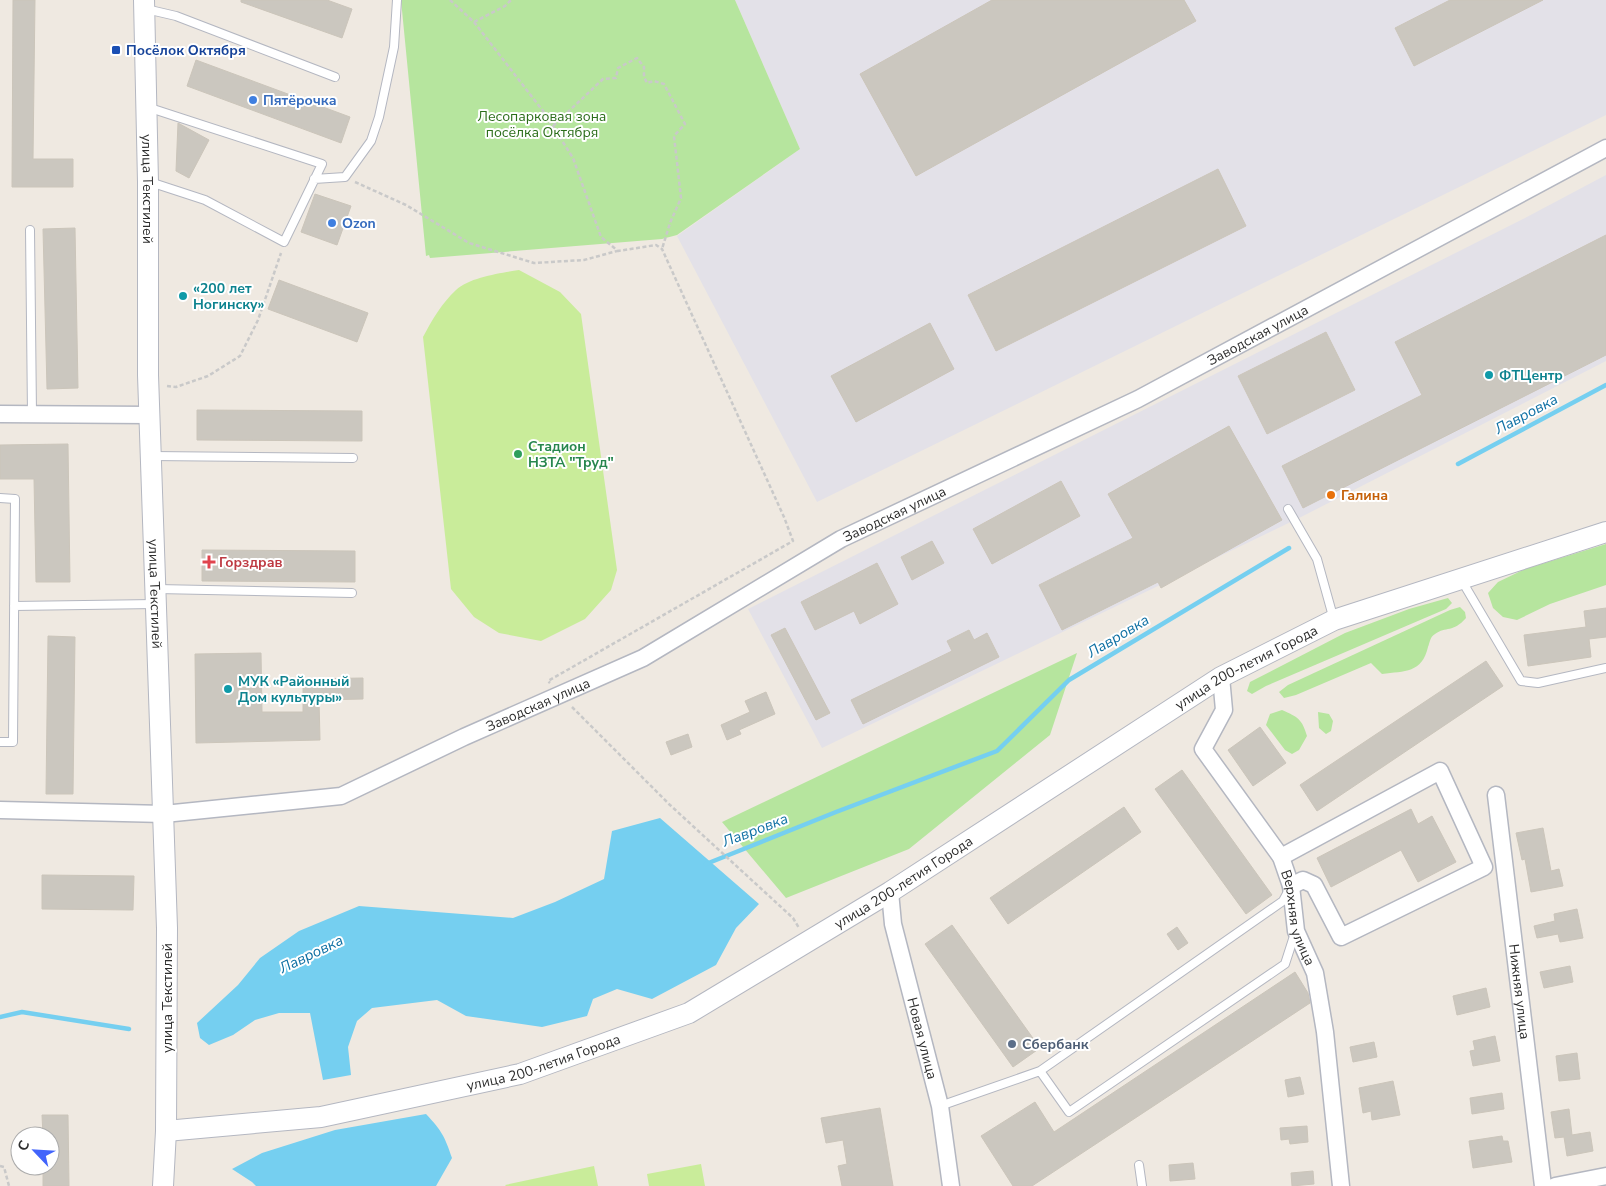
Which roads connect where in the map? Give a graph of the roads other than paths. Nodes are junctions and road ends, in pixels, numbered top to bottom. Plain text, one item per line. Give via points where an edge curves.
1 (397, 0) edge
2 (144, 4) edge
3 (336, 77) dead end
4 (145, 106) junction
5 (1606, 148) edge
6 (314, 179) junction
7 (148, 182) junction
8 (30, 230) dead end
9 (0, 414) edge
10 (32, 414) junction
11 (150, 416) junction
12 (151, 456) junction
13 (353, 458) dead end
14 (0, 498) edge
15 (1288, 509) dead end
16 (1606, 532) edge
17 (1461, 579) junction
18 (352, 593) dead end
19 (156, 596) junction
20 (14, 606) junction
21 (1334, 620) junction
22 (1606, 668) edge
23 (1221, 677) junction
24 (0, 742) edge
25 (1496, 796) dead end
26 (0, 810) edge
27 (164, 814) junction
28 (1281, 857) junction
29 (1291, 886) junction
30 (890, 892) junction
31 (1296, 931) junction
32 (1040, 1071) junction
33 (940, 1106) junction
34 (166, 1130) junction
35 (1139, 1165) dead end
36 (1606, 1176) edge
37 (163, 1186) edge
38 (951, 1186) edge
39 (1142, 1186) edge
40 (1341, 1186) edge
41 (1543, 1186) edge
42 (1555, 1186) edge

1 - 6 lane via 394,47 371,141 345,177
2 - 3 lane
2 - 4 street, улица Текстилей
4 - 6 lane via 322,164
4 - 7 street, улица Текстилей
5 - 27 street, Заводская улица via 1138,399 841,539 643,658 341,796
6 - 7 lane via 284,242 205,200
7 - 11 street, улица Текстилей
8 - 10 lane
9 - 10 street
10 - 11 street
11 - 12 street, улица Текстилей
12 - 13 lane
12 - 19 street, улица Текстилей
14 - 20 lane via 15,499
15 - 21 lane via 1317,559
16 - 17 street, улица 200-летия Города
17 - 21 street, улица 200-летия Города
17 - 22 lane via 1521,681 1538,682
18 - 19 lane
19 - 20 lane
19 - 27 street, улица Текстилей
20 - 24 lane via 13,742
21 - 23 street, улица 200-летия Города
23 - 28 street, Верхняя улица via 1224,710 1203,749
23 - 30 street, улица 200-летия Города
25 - 41 street, Нижняя улица
26 - 27 street, Заводская улица
27 - 34 street, улица Текстилей
28 - 29 street, Верхняя улица
28 - 29 street via 1440,771 1484,867 1341,937 1314,885 1303,880
29 - 31 street, Верхняя улица
29 - 32 lane via 1283,901
30 - 33 street, Новая улица via 893,924
30 - 34 street, улица 200-летия Города via 689,1013 520,1074 321,1117
31 - 32 lane via 1286,964 1069,1112
31 - 40 street, Верхняя улица via 1315,973 1325,1032
32 - 33 lane
33 - 38 street, Новая улица
34 - 37 street, улица Текстилей
35 - 39 lane
36 - 42 street

